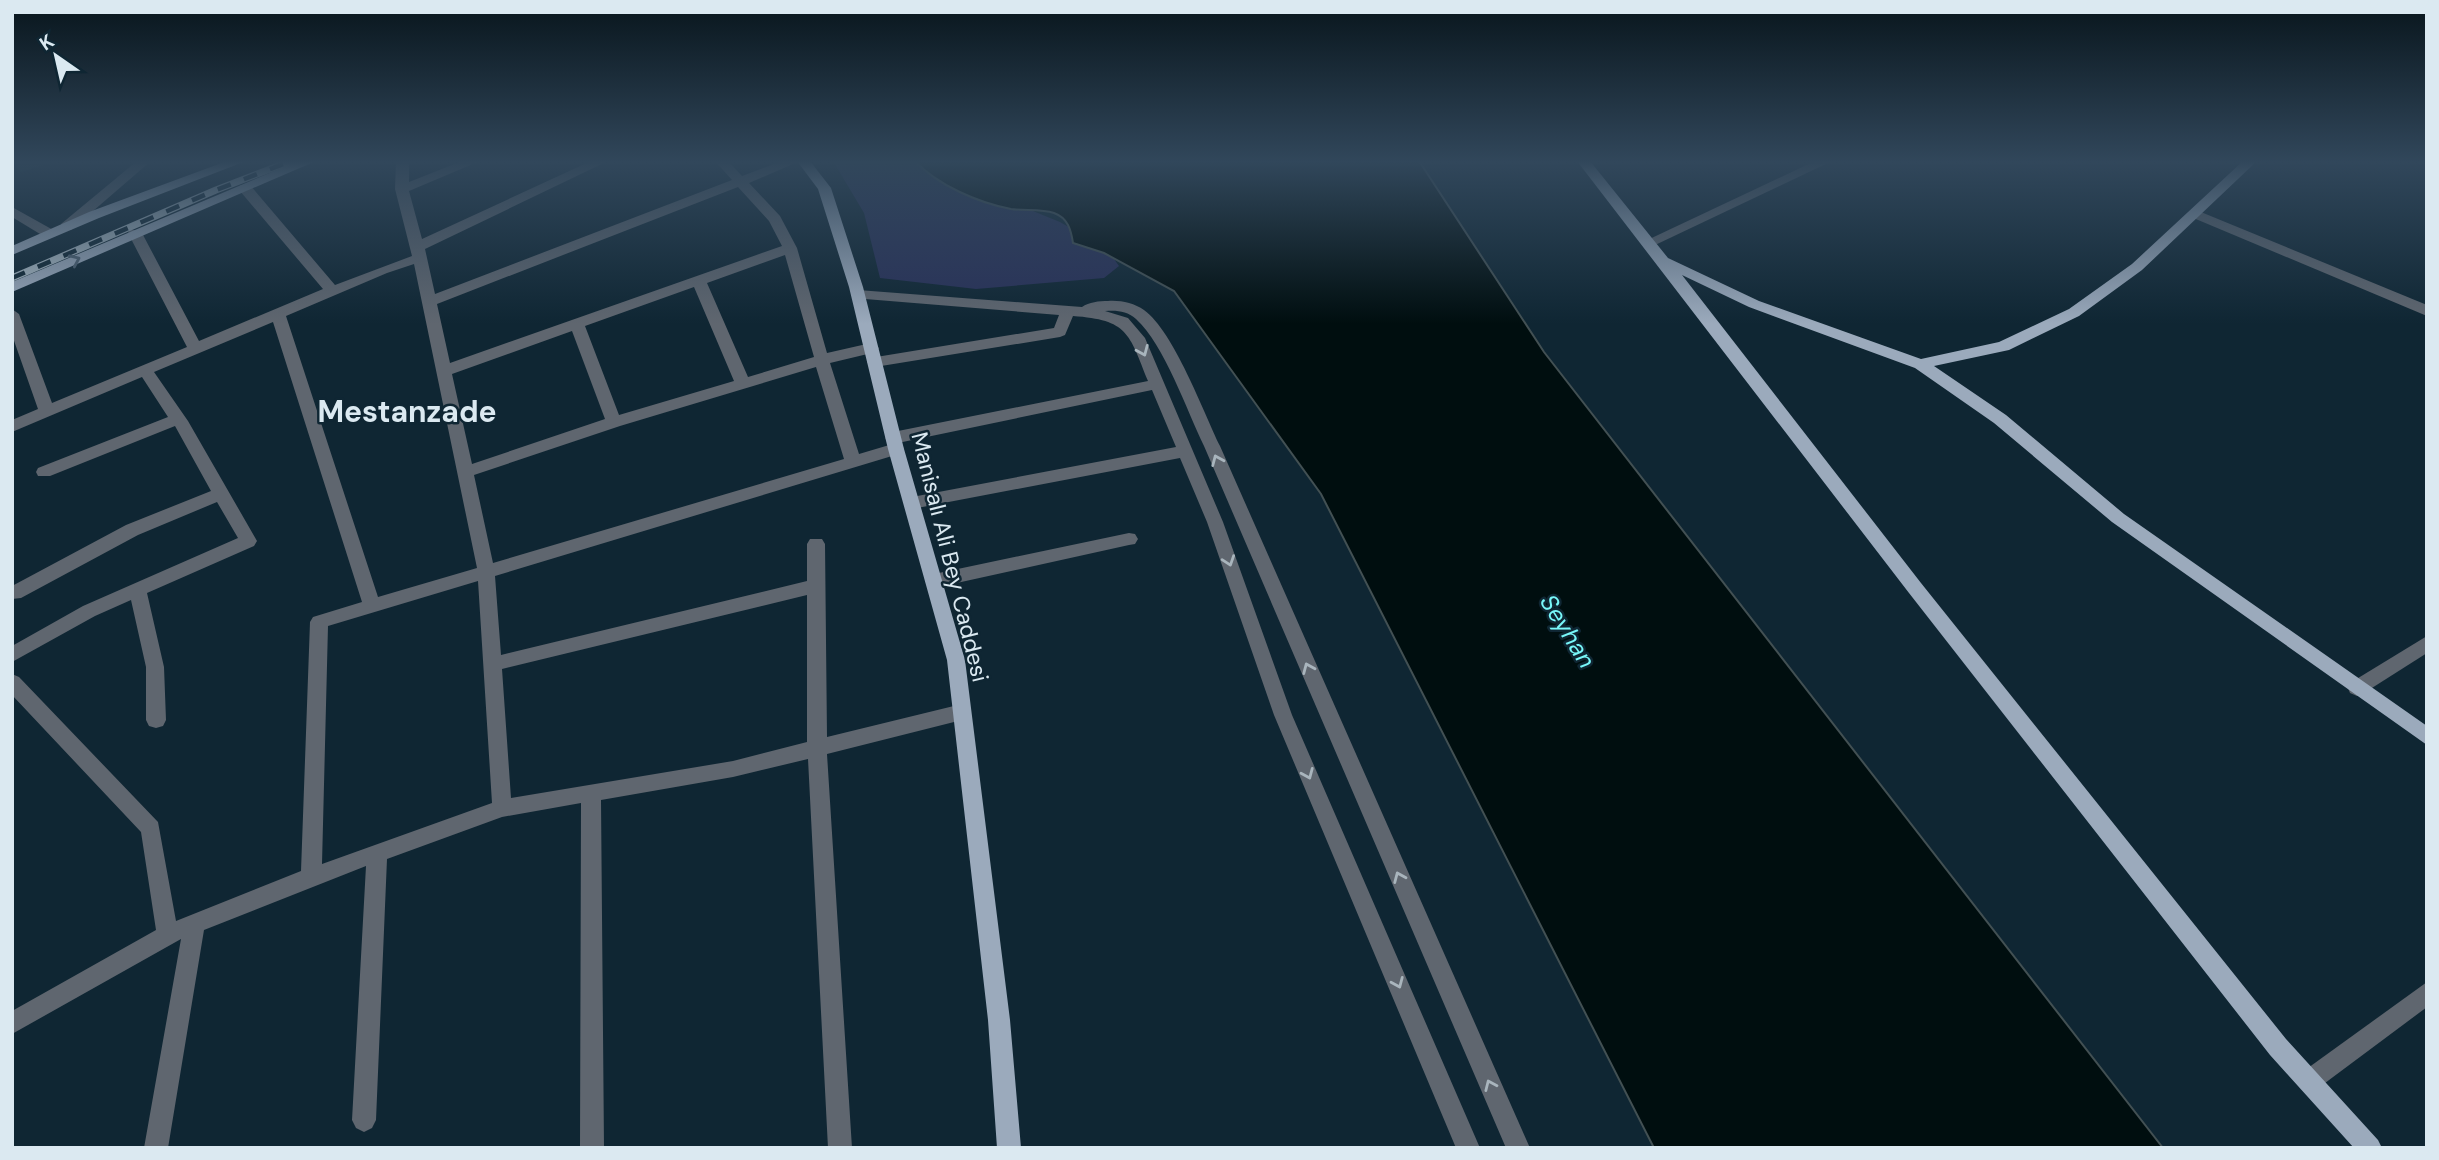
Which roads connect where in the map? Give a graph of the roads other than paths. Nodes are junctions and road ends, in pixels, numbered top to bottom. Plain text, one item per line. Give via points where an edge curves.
1 (19, 215) edge
2 (80, 215) edge
3 (97, 215) edge
4 (179, 215) edge
5 (268, 215) edge
6 (409, 215) edge
7 (493, 215) edge
8 (654, 215) edge
9 (772, 215) edge
10 (833, 215) edge
11 (1626, 215) edge
12 (1708, 215) edge
13 (2195, 215) edge
14 (2199, 215) edge
15 (66, 227) junction
16 (135, 233) junction
17 (50, 234) junction
18 (1648, 243) junction
19 (790, 248) junction
20 (12, 251) edge
21 (418, 252) junction
22 (1663, 261) junction
23 (699, 281) junction
24 (12, 287) edge
25 (333, 292) junction
26 (858, 295) junction
27 (429, 302) junction
28 (1068, 311) junction
29 (2427, 311) edge
30 (12, 314) edge
31 (278, 315) junction
32 (577, 325) junction
33 (196, 350) junction
34 (873, 355) junction
35 (821, 360) junction
36 (1920, 363) junction
37 (145, 370) junction
38 (444, 371) junction
39 (1157, 384) junction
40 (744, 385) junction
41 (47, 411) junction
42 (178, 419) junction
43 (614, 422) junction
44 (12, 426) edge
45 (895, 443) junction
46 (1185, 451) junction
47 (853, 461) junction
48 (44, 472) dead end
49 (466, 472) junction
50 (221, 494) junction
51 (912, 503) junction
52 (1129, 538) dead end
53 (816, 544) dead end
54 (486, 571) junction
55 (934, 580) junction
56 (816, 586) junction
57 (137, 590) junction
58 (15, 593) dead end
59 (372, 606) junction
60 (2427, 643) edge
61 (12, 654) edge
62 (493, 664) junction
63 (12, 682) edge
64 (2357, 688) junction
65 (962, 712) junction
66 (156, 720) dead end
67 (2427, 737) edge
68 (817, 748) junction
69 (591, 793) junction
70 (502, 808) junction
71 (377, 853) junction
72 (311, 877) junction
73 (195, 923) junction
74 (167, 935) junction
75 (2427, 993) edge
76 (15, 1015) edge
77 (2309, 1081) junction
78 (364, 1120) dead end
79 (156, 1148) edge
80 (592, 1148) edge
81 (839, 1148) edge
82 (1009, 1148) edge
83 (1468, 1148) edge
84 (1518, 1148) edge
85 (2370, 1148) edge

1 - 17 street
2 - 15 street
3 - 15 main road
4 - 16 main road
5 - 25 street
6 - 21 street
7 - 21 street
8 - 27 street
9 - 19 street
10 - 26 main road, Manisalı Ali Bey Caddesi
11 - 18 main road
12 - 18 street
13 - 36 main road via 2138,268 2077,312 2004,346
14 - 29 street
15 - 17 main road
24 -> 16 main road
16 - 33 street
17 - 20 main road
18 - 22 main road
19 - 23 street
19 - 35 street
21 - 25 street
21 - 27 street
22 - 36 main road via 1754,304
22 - 77 main road via 1932,610
23 - 32 street
23 - 40 street
25 - 31 street
26 - 28 street
26 - 34 main road, Manisalı Ali Bey Caddesi
27 - 38 street
28 - 34 street via 1059,332
28 -> 39 street via 1124,321 1138,338
84 -> 28 street via 1212,446 1156,335 1141,315 1116,304
30 - 41 street
31 - 33 street
31 - 59 street
32 - 38 street
32 - 43 street
33 - 37 street
34 - 35 street
34 - 45 main road, Manisalı Ali Bey Caddesi
35 - 40 street
35 - 47 street
36 - 64 main road via 2000,419 2118,519
37 - 41 street
37 - 42 street
38 - 49 street
39 - 45 street
39 - 46 street
40 - 43 street
41 - 44 street
42 - 48 street
42 - 50 street
43 - 49 street
45 - 47 street
45 - 51 main road, Manisalı Ali Bey Caddesi
46 - 51 street
46 -> 83 street via 1283,715
47 - 54 street
49 - 54 street
50 - 57 street via 248,541
50 - 58 street via 132,530
51 - 55 main road, Manisalı Ali Bey Caddesi
52 - 55 street
53 - 56 street
54 - 59 street
54 - 62 street
55 - 65 main road, Manisalı Ali Bey Caddesi via 956,660
56 - 62 street
56 - 68 street
57 - 61 street
57 - 66 street via 155,667
59 - 72 street via 319,622
60 - 64 street
62 - 70 street
63 - 74 street via 151,828
64 - 67 main road
65 - 68 street
65 - 82 main road, Manisalı Ali Bey Caddesi via 999,1020
68 - 69 street via 733,769
68 - 81 street
69 - 70 street
69 - 80 street
70 - 71 street
71 - 72 street
71 - 78 street
72 - 73 street
73 - 74 street
73 - 79 street
74 - 76 street
75 - 77 street
77 - 85 main road

